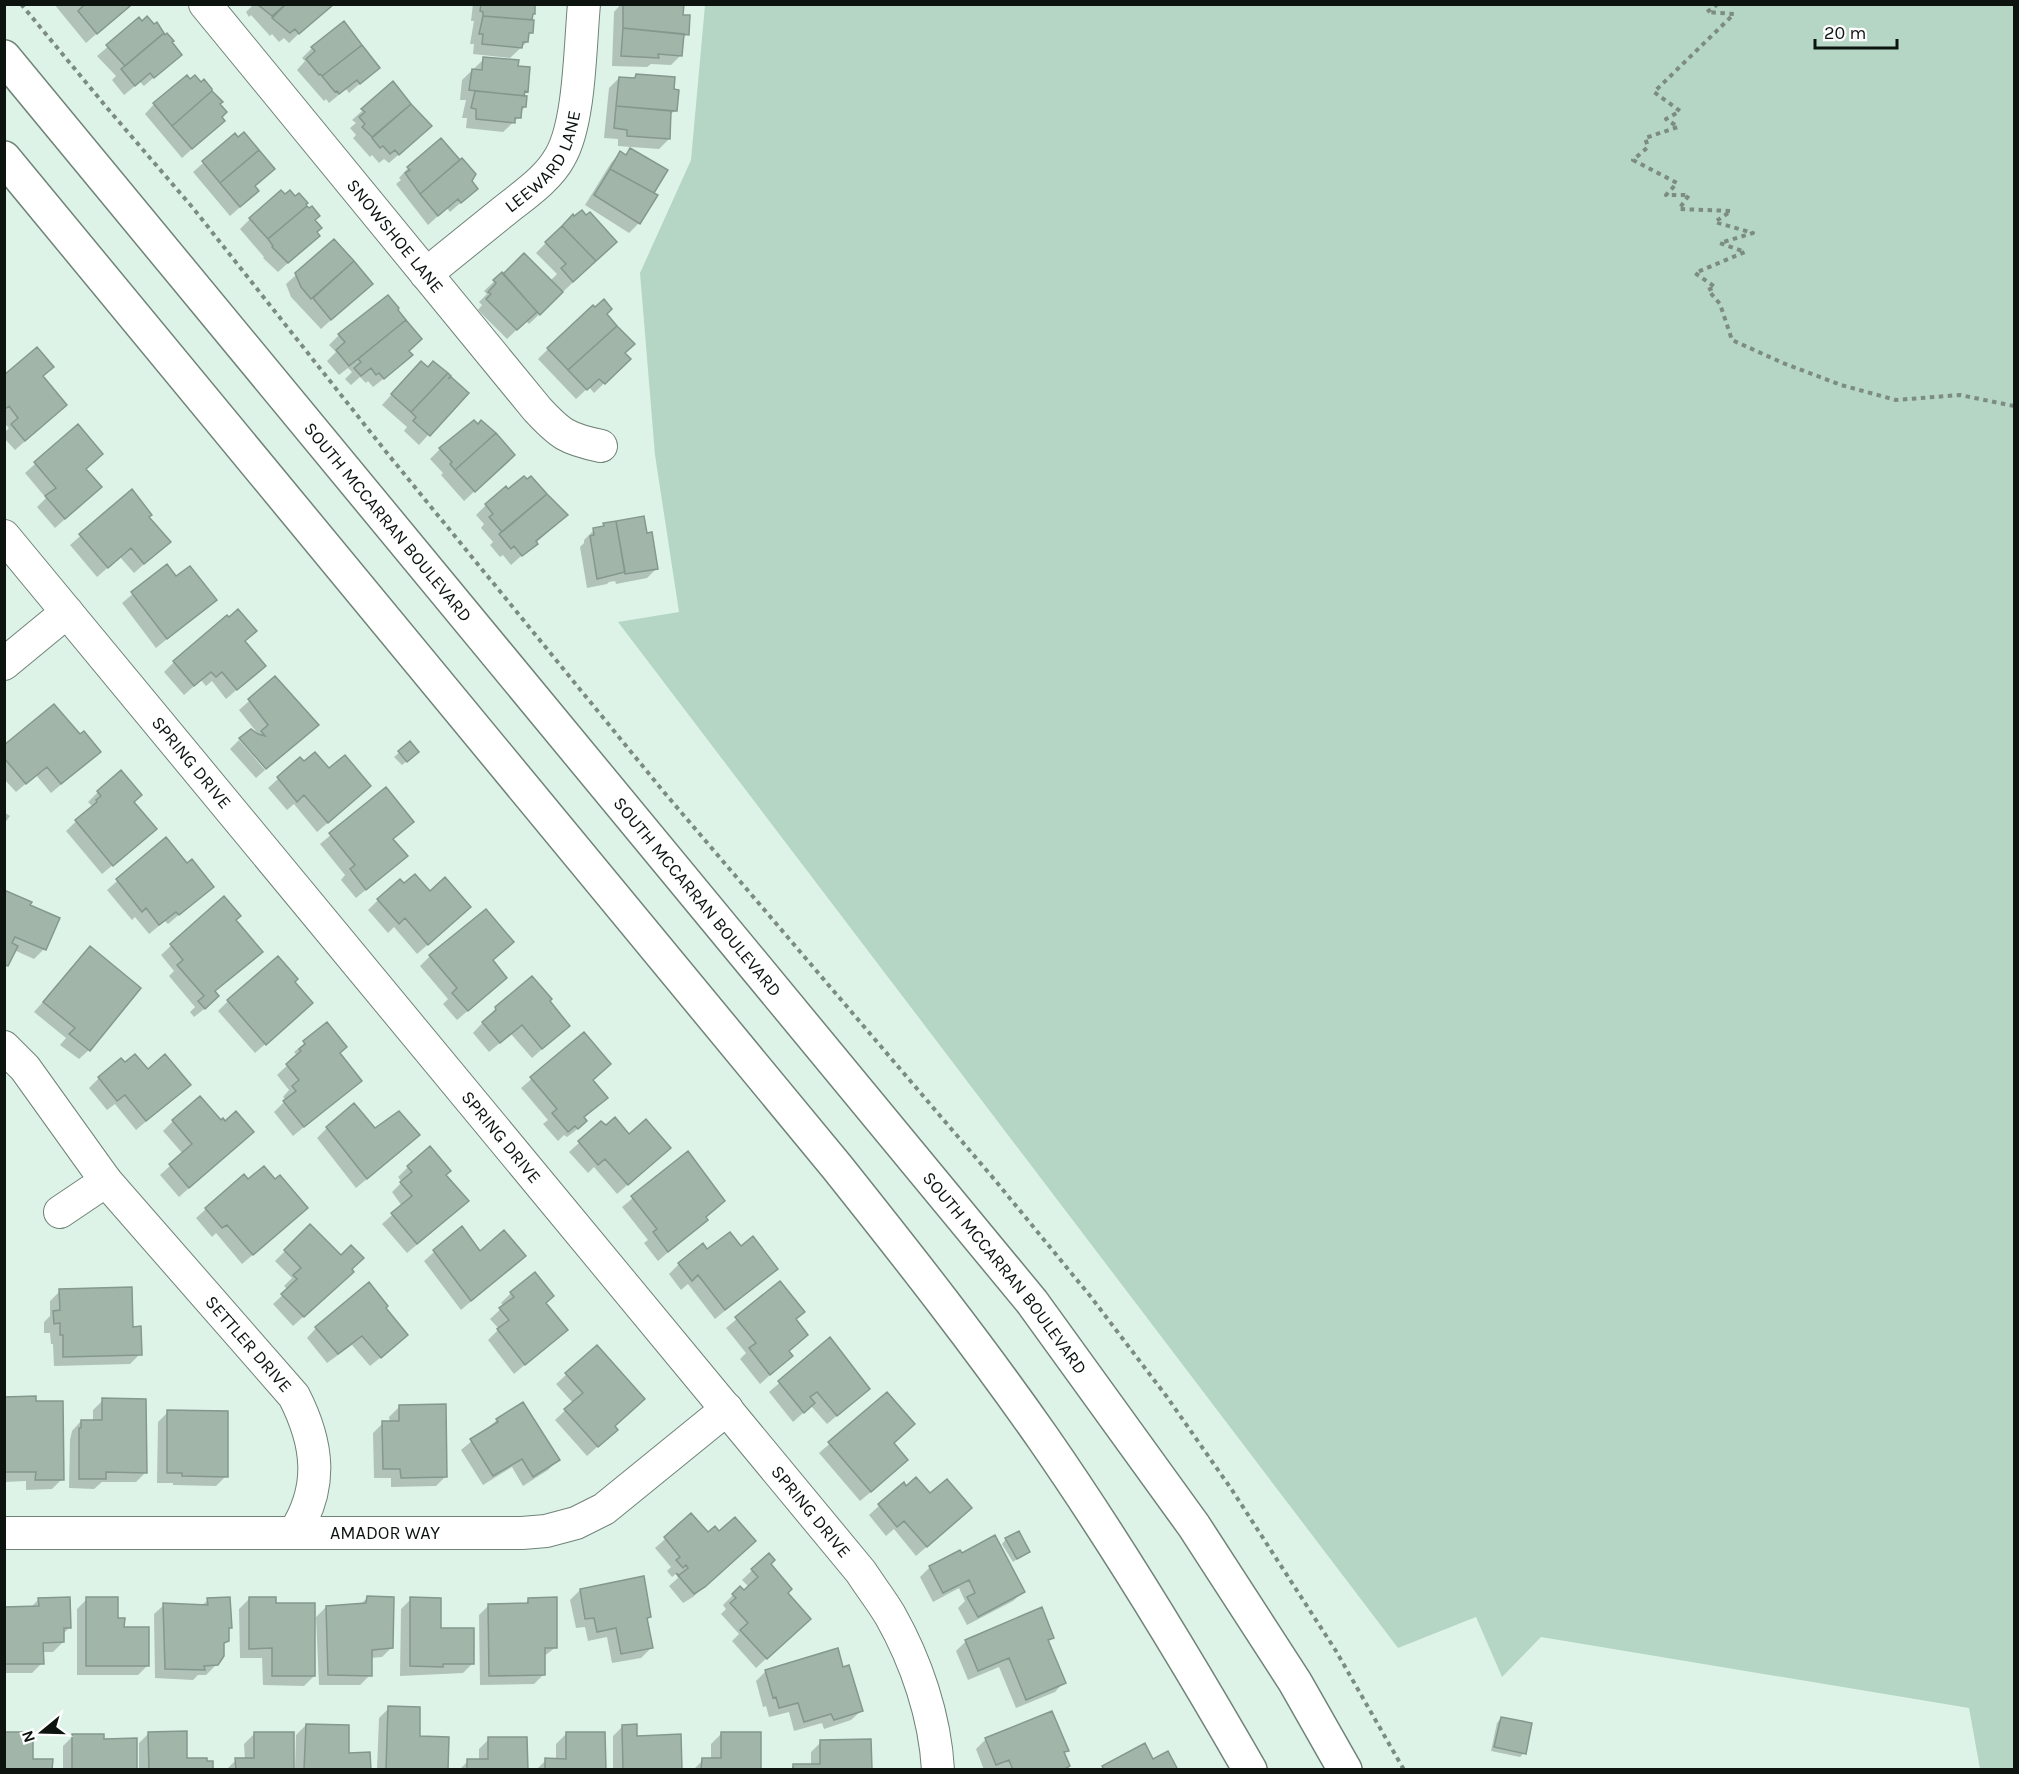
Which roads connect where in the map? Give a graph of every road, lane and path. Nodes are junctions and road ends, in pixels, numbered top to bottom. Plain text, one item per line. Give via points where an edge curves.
1 (21, 4) edge
2 (205, 4) edge
3 (584, 4) edge
4 (1718, 4) edge
5 (4, 57) edge
6 (4, 158) edge
7 (426, 274) junction
8 (2014, 406) edge
9 (601, 446) dead end
10 (4, 536) edge
11 (68, 612) junction
12 (4, 664) edge
13 (4, 1047) edge
14 (106, 1181) junction
15 (60, 1212) dead end
16 (726, 1409) junction
17 (4, 1533) edge
18 (294, 1533) junction
19 (938, 1770) edge
20 (1250, 1770) edge
21 (1345, 1770) edge
22 (1404, 1770) edge

1 - 22 path via 193,208 647,772 1091,1297 1232,1490 1336,1651
2 - 7 street, SNOWSHOE LANE
3 - 7 street, LEEWARD LANE via 574,114 560,158 528,192
4 - 8 path via 1707,12 1734,14 1654,92 1680,111 1666,119 1678,127 1645,138 1648,147 1633,160 1677,183 1666,195 1689,195 1679,209 1731,211 1714,222 1754,233 1720,243 1745,252 1695,273 1715,287 1708,290 1720,304 1732,340 1841,386 1896,400 1960,395
5 - 21 main road, SOUTH MCCARRAN BOULEVARD via 1032,1302 1194,1526 1295,1682
6 - 20 main road via 830,1158 940,1298 1043,1438 1142,1588
7 - 9 street, SNOWSHOE LANE via 555,428 574,441
10 - 11 street, SPRING DRIVE
11 - 12 street
11 - 16 street, SPRING DRIVE
13 - 14 street, SETTLER DRIVE via 25,1068
14 - 15 street
14 - 18 street, SETTLER DRIVE via 294,1396 307,1420 314,1446 315,1473 310,1500
16 - 18 street, AMADOR WAY via 604,1509 576,1523 522,1533
16 - 19 street, SPRING DRIVE via 861,1572 890,1614 913,1662 928,1708
17 - 18 street, AMADOR WAY

